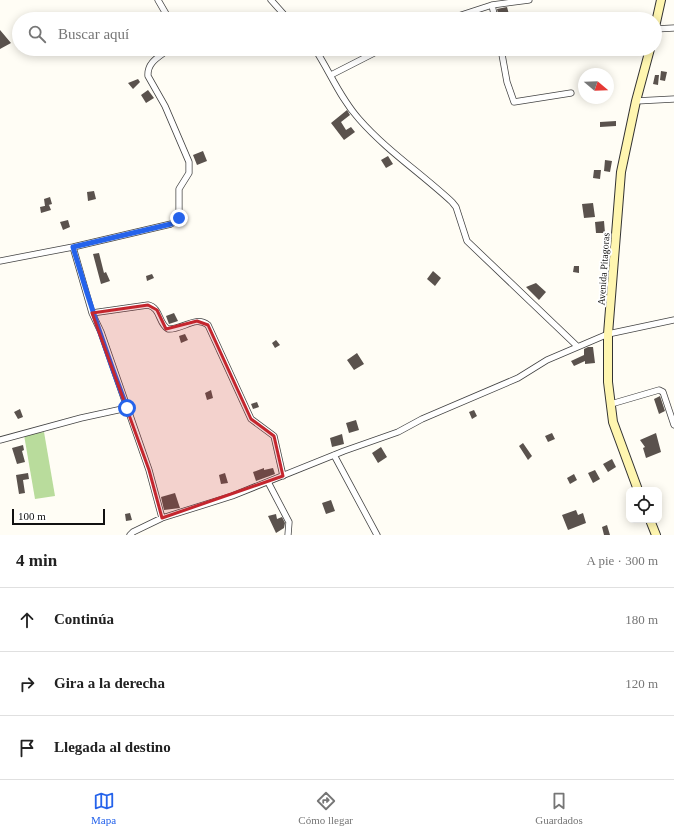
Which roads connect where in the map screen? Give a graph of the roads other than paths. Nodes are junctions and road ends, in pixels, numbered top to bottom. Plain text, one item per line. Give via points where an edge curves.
1 (158, 0) edge
2 (271, 0) edge
3 (529, 0) edge
4 (661, 0) edge
5 (492, 5) junction
6 (165, 12) edge
7 (282, 12) edge
8 (470, 12) edge
9 (494, 12) edge
10 (658, 12) edge
11 (662, 28) edge
12 (674, 28) edge
13 (160, 56) edge
14 (319, 56) edge
15 (368, 56) edge
16 (502, 56) edge
17 (648, 56) edge
18 (331, 75) junction
19 (570, 92) dead end
20 (674, 99) edge
21 (636, 101) junction
22 (73, 247) junction
23 (0, 261) edge
24 (92, 313) junction
25 (674, 320) edge
26 (608, 334) junction
27 (577, 346) junction
28 (611, 404) junction
29 (127, 408) junction
30 (674, 425) edge
31 (0, 440) edge
32 (334, 456) junction
33 (283, 476) junction
34 (268, 482) junction
35 (637, 487) edge
36 (162, 518) junction
37 (651, 523) edge
38 (130, 535) edge
39 (288, 535) edge
40 (377, 535) edge
41 (656, 535) edge

1 - 6 street
2 - 7 street
3 - 5 street
4 - 10 main road
5 - 8 street
5 - 9 street
11 - 12 street
13 - 22 street via 152,63 148,76 165,106 188,162 189,173 179,189 179,218 171,224
14 - 18 street
15 - 18 street
16 - 19 street via 514,102
17 - 21 main road, Avenida Pitagoras
18 - 27 street via 345,101 364,124 452,202 467,240 475,249
20 - 21 street
21 - 26 main road, Avenida Pitagoras via 621,172
22 - 23 street
22 - 24 street
24 - 29 street
24 - 33 street via 148,305 153,306 168,329 196,321 203,321 208,325 251,419 274,436
25 - 26 street
26 - 27 street
26 - 28 main road, Avenida Pitagoras via 608,382
27 - 32 street via 518,378 422,419 398,432
28 - 30 street via 659,390 663,392
28 - 35 main road, Avenida Pitagoras via 613,422
29 - 31 street
29 - 36 street via 149,470
32 - 33 street
32 - 40 street
33 - 34 street
34 - 36 street via 187,512
34 - 39 street via 289,522
36 - 38 street
37 - 41 main road

